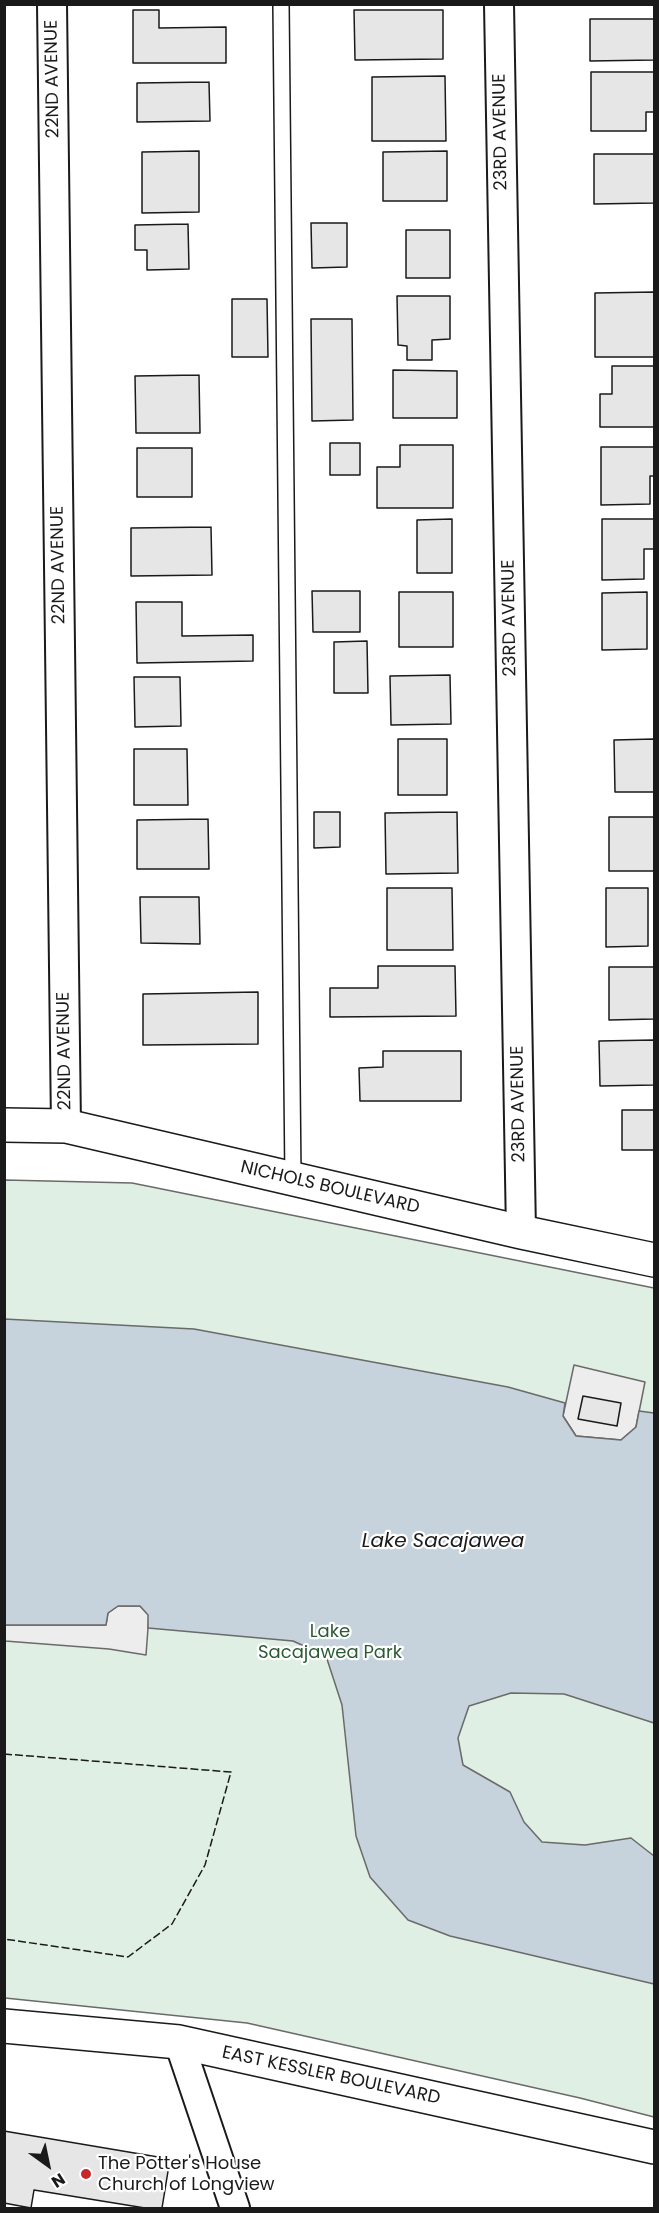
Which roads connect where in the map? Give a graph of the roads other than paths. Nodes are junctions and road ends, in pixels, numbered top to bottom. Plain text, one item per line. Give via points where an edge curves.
1 (52, 4) edge
2 (282, 4) edge
3 (499, 4) edge
4 (4, 1125) edge
5 (66, 1126) junction
6 (293, 1179) junction
7 (521, 1232) junction
8 (654, 1260) edge
9 (4, 2026) edge
10 (179, 2042) junction
11 (654, 2147) edge
12 (235, 2208) edge

1 - 5 street, 22ND AVENUE
2 - 6 lane
3 - 7 street, 23RD AVENUE
4 - 5 main road, NICHOLS BOULEVARD
5 - 6 main road, NICHOLS BOULEVARD
6 - 7 main road, NICHOLS BOULEVARD
7 - 8 main road, NICHOLS BOULEVARD
9 - 10 main road, EAST KESSLER BOULEVARD
10 - 11 main road, EAST KESSLER BOULEVARD
10 - 12 street

